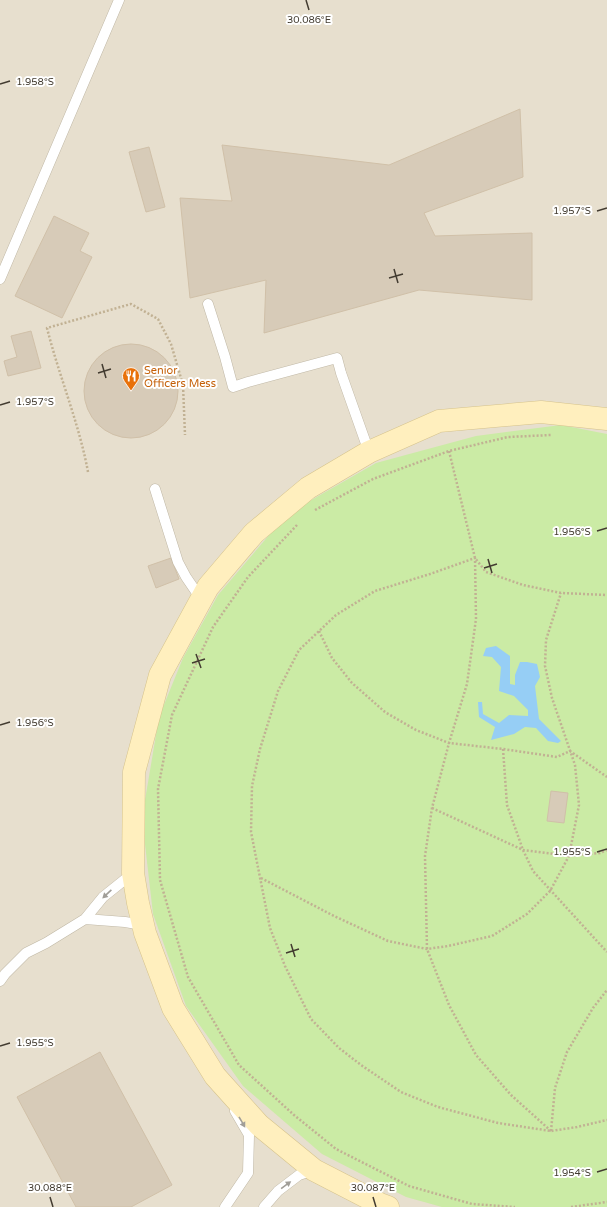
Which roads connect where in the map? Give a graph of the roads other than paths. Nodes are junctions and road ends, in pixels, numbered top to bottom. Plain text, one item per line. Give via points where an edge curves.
1 (119, 0) edge
2 (0, 279) edge
3 (208, 304) dead end
4 (607, 419) edge
5 (369, 452) junction
6 (155, 488) dead end
7 (201, 599) junction
8 (133, 873) junction
9 (85, 919) junction
10 (145, 933) junction
11 (0, 981) edge
12 (215, 1076) junction
13 (314, 1170) junction
14 (225, 1207) edge
15 (264, 1207) edge
16 (388, 1207) edge

1 - 2 lane
3 - 5 lane via 233,387 336,358
4 - 5 main road via 541,412 439,421
5 - 7 main road via 308,488 254,533 208,587
6 - 7 lane via 178,562
7 - 8 main road via 160,675 134,772
8 -> 9 lane via 103,897
8 - 10 main road
9 - 10 lane via 143,925
9 - 11 lane via 26,953
10 - 12 main road via 173,1008
12 - 13 main road via 259,1125
12 -> 14 lane via 249,1135 248,1173
15 -> 13 lane via 278,1191 299,1176
13 - 16 main road

